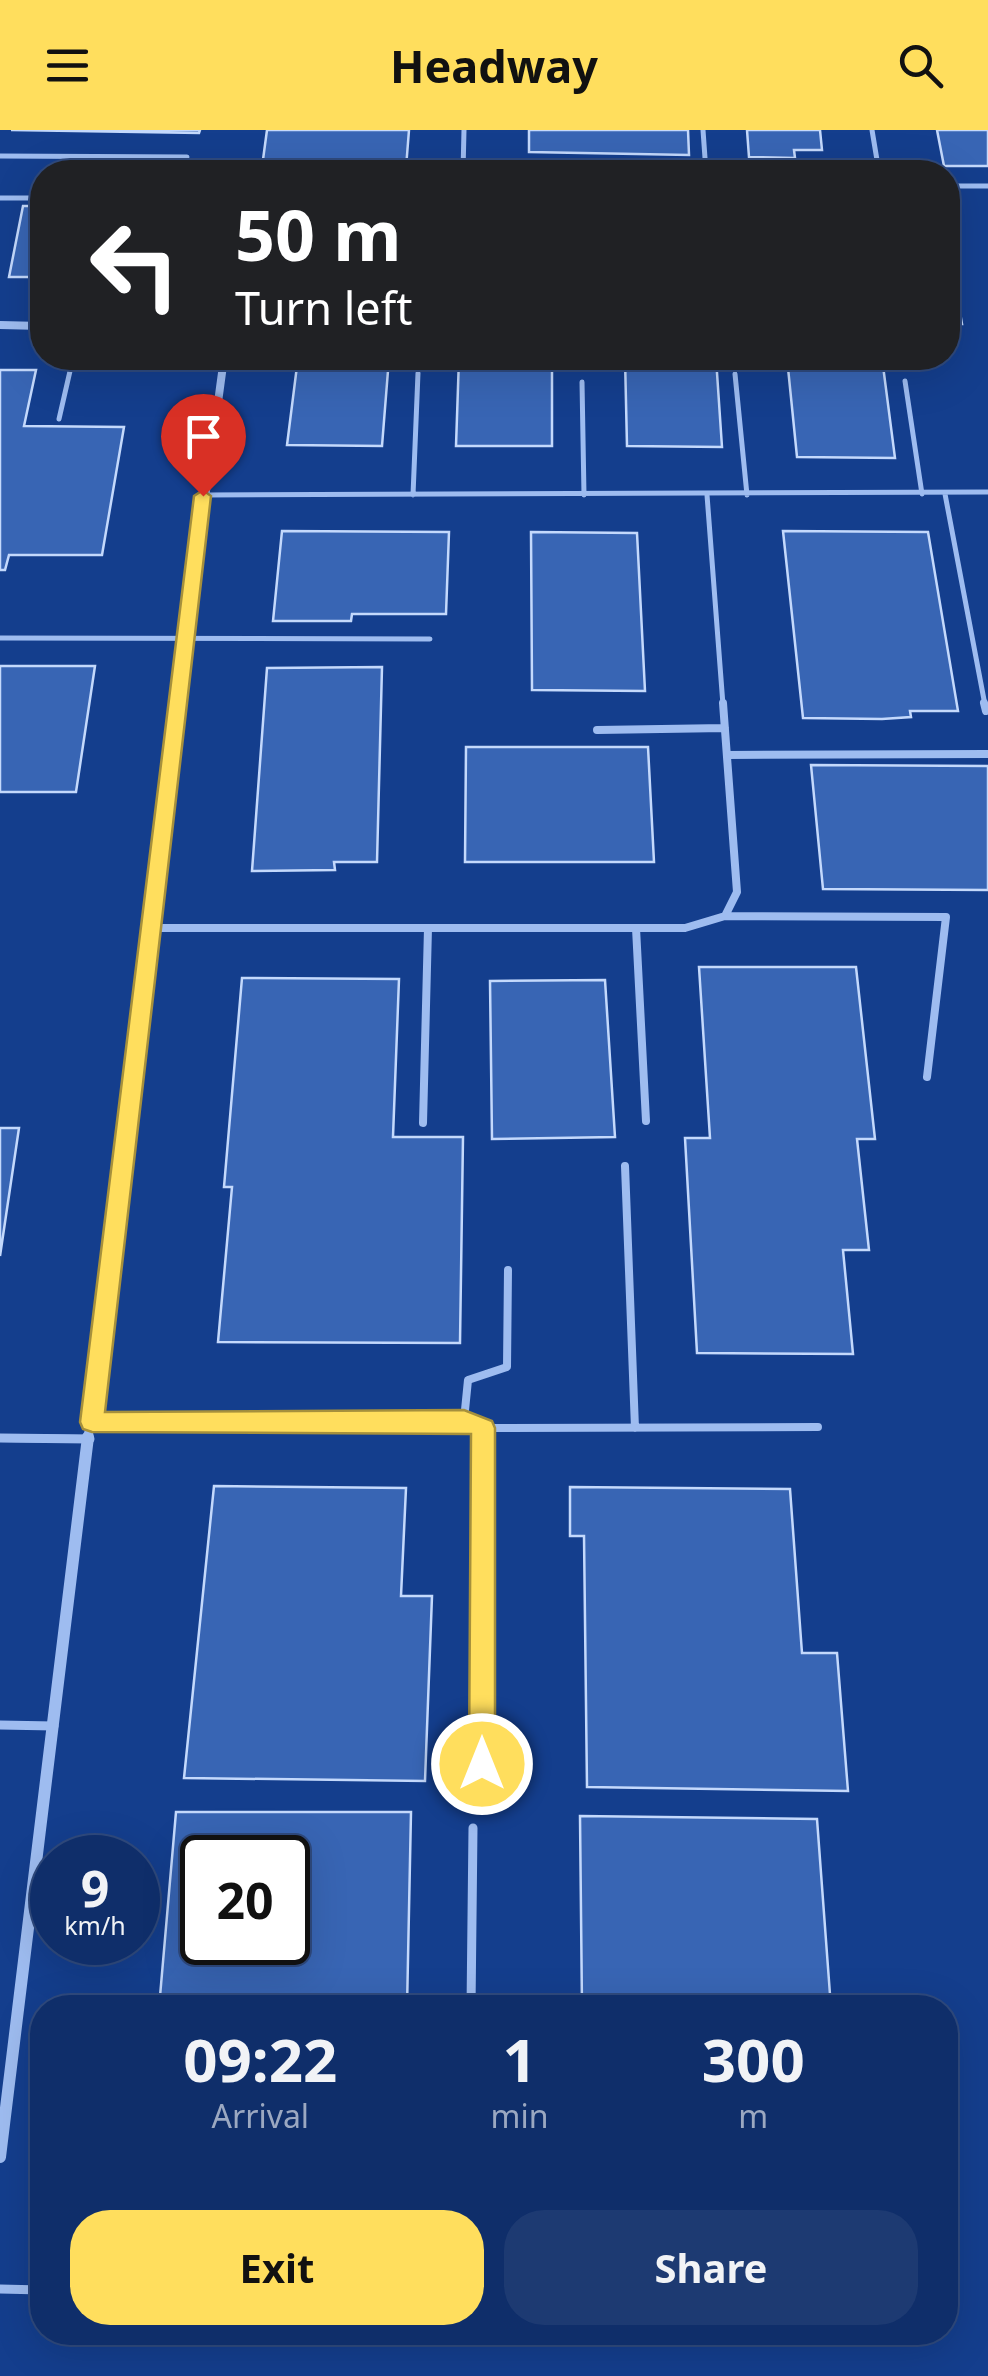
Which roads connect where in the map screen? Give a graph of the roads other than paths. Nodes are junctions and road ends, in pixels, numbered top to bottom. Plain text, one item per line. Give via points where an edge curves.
1 (464, 130) edge
2 (703, 130) edge
3 (872, 130) edge
4 (0, 156) edge
5 (187, 157) dead end
6 (463, 160) edge
7 (705, 160) edge
8 (877, 160) edge
9 (960, 186) edge
10 (988, 186) edge
11 (0, 198) edge
12 (30, 198) edge
13 (0, 325) edge
14 (30, 326) edge
15 (71, 370) edge
16 (222, 370) edge
17 (418, 372) dead end
18 (735, 374) dead end
19 (905, 381) dead end
20 (582, 382) dead end
21 (60, 419) dead end
22 (988, 492) edge
23 (922, 494) junction
24 (945, 494) junction
25 (412, 495) junction
26 (584, 495) junction
27 (707, 495) junction
28 (747, 495) junction
29 (203, 496) junction
30 (0, 638) edge
31 (186, 639) junction
32 (430, 639) dead end
33 (986, 711) edge
34 (725, 728) junction
35 (597, 730) dead end
36 (988, 754) edge
37 (727, 755) junction
38 (725, 916) junction
39 (150, 928) junction
40 (428, 928) junction
41 (636, 928) junction
42 (927, 1077) dead end
43 (646, 1121) dead end
44 (423, 1123) dead end
45 (625, 1166) dead end
46 (508, 1270) dead end
47 (464, 1420) junction
48 (92, 1422) junction
49 (818, 1427) dead end
50 (483, 1428) junction
51 (635, 1428) junction
52 (0, 1438) edge
53 (90, 1439) junction
54 (0, 1725) edge
55 (54, 1726) junction
56 (482, 1764) dead end
57 (474, 1828) dead end
58 (471, 1995) edge
59 (0, 2157) edge
60 (0, 2290) edge
61 (30, 2290) edge

1 - 6 lane
2 - 7 lane
3 - 8 lane
4 - 5 lane
9 - 10 lane
11 - 12 lane
13 - 14 street
15 - 21 lane
16 - 29 street
17 - 25 lane
18 - 28 lane
19 - 23 lane
20 - 26 lane
22 - 24 lane
23 - 24 lane
23 - 28 lane
24 - 33 lane
25 - 26 lane
25 - 29 lane
26 - 27 lane
27 - 28 lane
27 - 34 lane
29 - 31 street
30 - 31 lane
31 - 32 lane
31 - 39 street
34 - 35 lane
34 - 37 lane
36 - 37 lane
37 - 38 lane via 738,892
38 - 41 lane via 685,928
38 - 42 lane via 946,917
39 - 40 lane
39 - 48 street
40 - 41 lane
40 - 44 lane
41 - 43 lane
45 - 51 lane
46 - 47 lane via 507,1367 468,1380
47 - 48 lane
47 - 50 lane
48 - 53 street
49 - 51 lane
50 - 51 lane
50 - 56 lane
52 - 53 lane
53 - 55 street
54 - 55 lane
55 - 59 street
57 - 58 lane
60 - 61 lane

